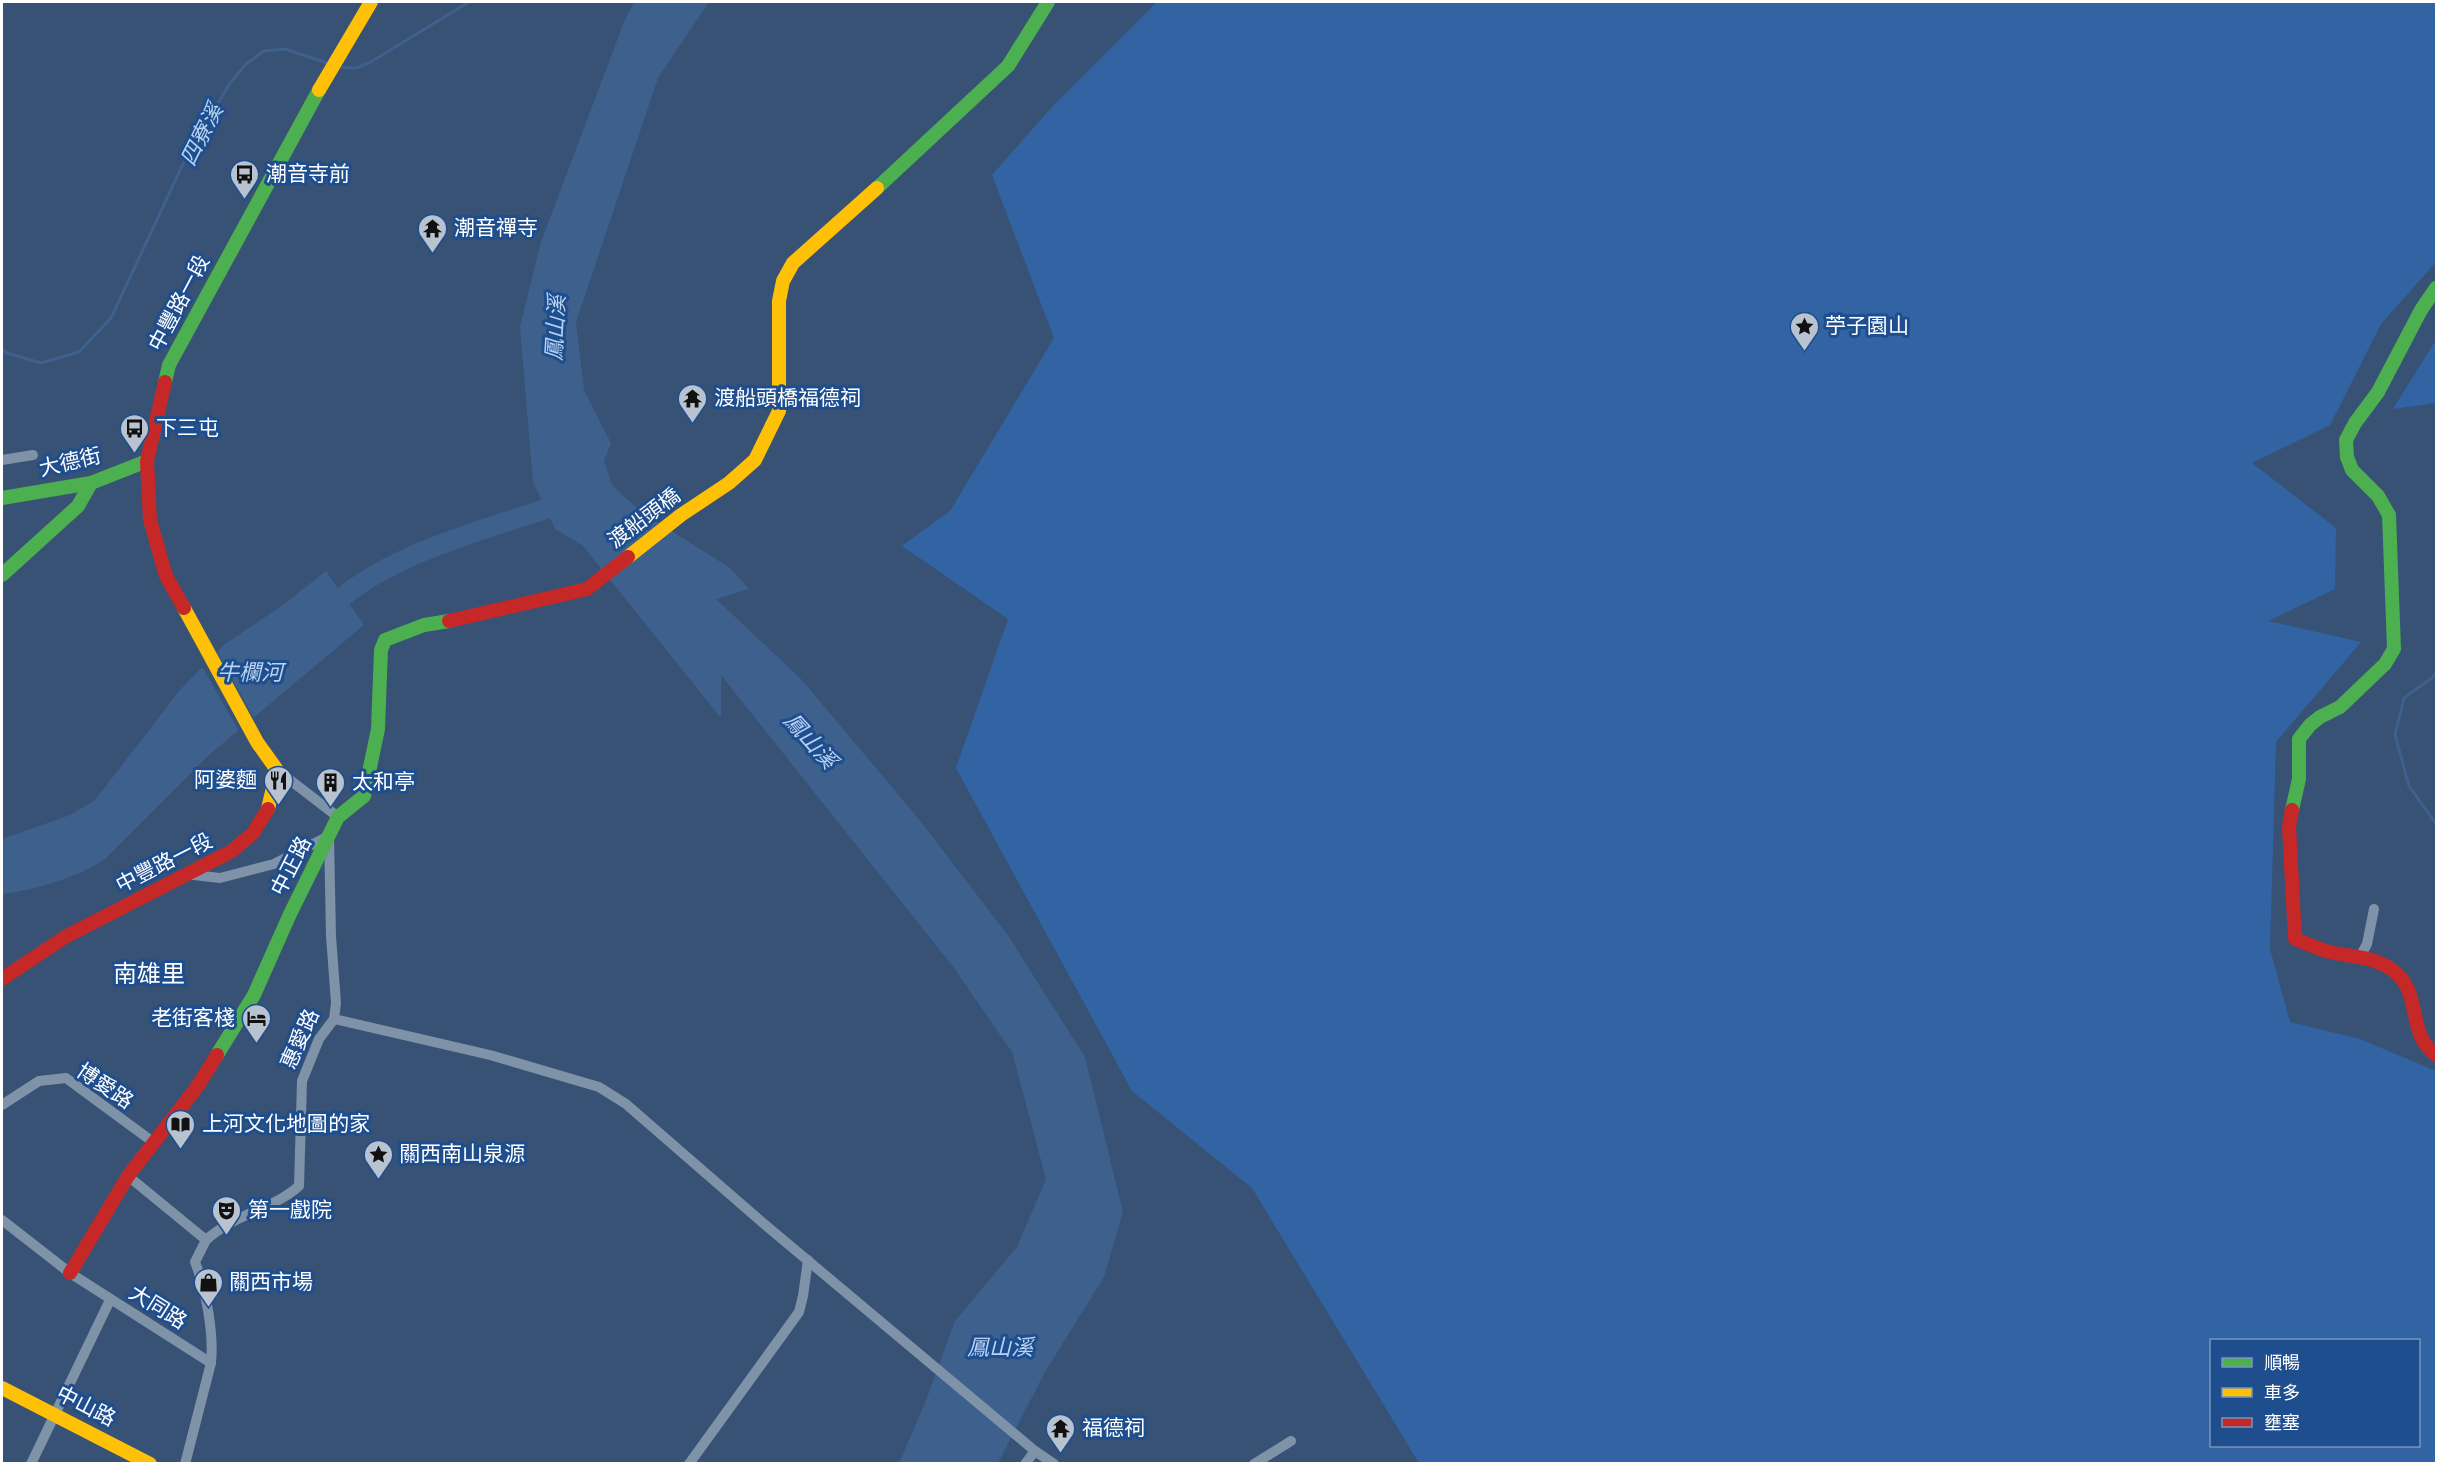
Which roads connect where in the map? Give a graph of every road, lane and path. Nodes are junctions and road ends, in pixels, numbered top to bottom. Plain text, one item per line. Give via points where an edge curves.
1 (371, 2) edge
2 (1048, 2) edge
3 (2436, 288) edge
4 (33, 455) dead end
5 (2, 460) edge
6 (147, 461) junction
7 (91, 483) junction
8 (2, 498) edge
9 (2, 575) edge
10 (586, 589) joint
11 (277, 770) junction
12 (338, 817) junction
13 (329, 836) junction
14 (185, 874) junction
15 (2374, 909) dead end
16 (2361, 955) junction
17 (2, 979) edge
18 (334, 1019) junction
19 (2436, 1055) edge
20 (2, 1105) edge
21 (153, 1142) junction
22 (128, 1176) junction
23 (2, 1220) edge
24 (206, 1240) junction
25 (808, 1260) junction
26 (70, 1273) junction
27 (110, 1300) junction
28 (211, 1363) junction
29 (2, 1388) edge
30 (54, 1413) junction
31 (1291, 1441) dead end
32 (1035, 1451) junction
33 (31, 1464) edge
34 (150, 1464) edge
35 (185, 1464) edge
36 (689, 1464) edge
37 (1025, 1464) edge
38 (1054, 1464) edge
39 (1254, 1464) edge

1 - 6 street, 中豐路一段 via 169,365
2 - 10 street, 渡船頭橋 via 1008,66 787,271 779,301 778,411 755,460
3 - 16 street via 2378,392 2346,440 2352,470 2378,496 2389,515 2394,649 2385,664 2340,707 2315,720 2299,740 2299,779 2289,826 2295,939 2330,952
4 - 5 street
6 - 7 street, 大德街
6 - 11 street, 中豐路一段 via 150,519 166,576 257,742
7 - 8 street, 大德街
7 - 9 street via 78,506
10 - 12 street, 中正路 via 424,625 385,640 381,650 378,729 364,796
11 - 12 street
11 - 14 street, 中豐路一段 via 262,825 252,837
12 - 13 street, 中正路
13 - 14 street via 274,864 220,878
13 - 18 street, 惠愛路
13 - 21 street, 中正路 via 254,995 197,1087
14 - 17 street, 中豐路一段 via 65,937
15 - 16 street
16 - 19 street via 2393,970 2410,988 2419,1039 2425,1049
18 - 24 street, 惠愛路 via 319,1039 302,1081 299,1186 287,1196 220,1227
18 - 25 street via 490,1055 599,1087 626,1104
20 - 21 street, 博愛路 via 39,1081 66,1078
21 - 22 street, 中正路
22 - 24 street
22 - 26 street, 中正路
23 - 26 street, 大同路
24 - 28 street via 195,1262 202,1280 213,1349
25 - 32 street
25 - 36 street via 798,1312
26 - 27 street, 大同路
27 - 28 street, 大同路
27 - 30 street
28 - 35 street
29 - 30 street, 中山路
30 - 33 street
30 - 34 street, 中山路
31 - 39 street
32 - 37 street
32 - 38 street

